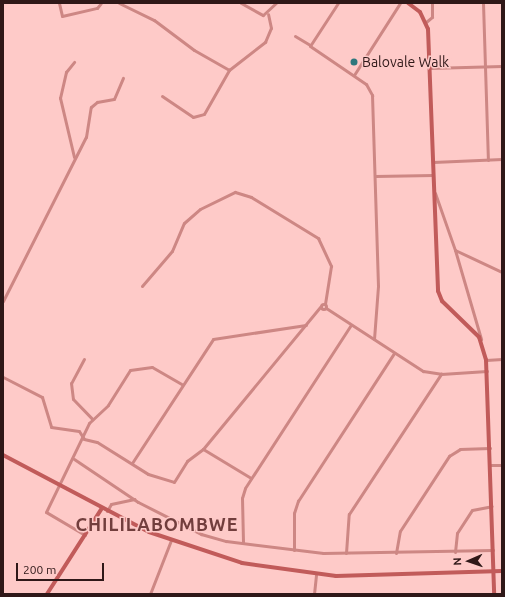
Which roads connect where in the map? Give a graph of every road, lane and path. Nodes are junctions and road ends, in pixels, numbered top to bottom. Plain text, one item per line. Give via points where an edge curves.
1 (59, 3) edge
2 (101, 3) edge
3 (119, 3) edge
4 (241, 3) edge
5 (276, 3) edge
6 (338, 3) edge
7 (400, 3) edge
8 (408, 3) edge
9 (432, 3) edge
10 (483, 3) edge
11 (246, 4) edge
12 (268, 14) junction
13 (426, 22) junction
14 (295, 36) dead end
15 (310, 45) junction
16 (74, 62) dead end
17 (486, 66) junction
18 (502, 66) edge
19 (429, 68) junction
20 (230, 70) junction
21 (354, 75) junction
22 (123, 78) dead end
23 (162, 96) dead end
24 (74, 157) junction
25 (502, 159) edge
26 (488, 160) junction
27 (433, 162) junction
28 (433, 175) junction
29 (375, 176) junction
30 (433, 189) junction
31 (455, 250) junction
32 (502, 272) edge
33 (142, 286) dead end
34 (3, 300) edge
35 (325, 304) junction
36 (321, 306) junction
37 (326, 308) junction
38 (306, 325) junction
39 (351, 325) junction
40 (374, 339) junction
41 (482, 343) junction
42 (394, 353) junction
43 (84, 359) dead end
44 (502, 359) edge
45 (486, 360) junction
46 (487, 372) junction
47 (440, 374) junction
48 (3, 377) edge
49 (182, 384) junction
50 (92, 419) junction
51 (84, 439) junction
52 (490, 448) junction
53 (203, 449) junction
54 (3, 455) edge
55 (74, 459) junction
56 (132, 463) junction
57 (491, 465) junction
58 (502, 465) edge
59 (251, 478) junction
60 (59, 484) junction
61 (134, 499) junction
62 (492, 506) junction
63 (102, 508) junction
64 (107, 511) junction
65 (85, 535) junction
66 (171, 540) junction
67 (243, 542) junction
68 (294, 550) junction
69 (493, 550) junction
70 (455, 552) junction
71 (346, 553) junction
72 (396, 553) junction
73 (494, 571) junction
74 (502, 571) edge
75 (316, 575) junction
76 (47, 594) edge
77 (150, 594) edge
78 (314, 594) edge
79 (494, 594) edge

1 - 2 street via 62,16 97,8
3 - 20 street via 154,20 194,50
4 - 11 street
5 - 12 street
6 - 15 street
7 - 21 street
8 - 13 street via 420,12
9 - 13 street via 432,17
10 - 17 street
11 - 12 street via 261,15
12 - 20 street via 272,28 265,42
13 - 19 street
14 - 15 street
15 - 21 street
16 - 24 street via 66,72 60,98
17 - 18 street
17 - 19 street
17 - 26 street
19 - 27 street
20 - 23 street via 204,114 193,117
21 - 29 street via 368,87 372,95
22 - 24 street via 114,99 97,102 91,107 86,137
24 - 34 street
25 - 26 street
26 - 27 street
27 - 28 street
28 - 29 street
28 - 30 street
29 - 40 street via 378,312
30 - 31 street
30 - 41 street via 438,290 442,301
31 - 32 street
31 - 41 street
33 - 35 street via 172,251 184,223 200,209 235,192 252,197 318,238 331,266
35 - 36 street
35 - 37 street
36 - 37 street
36 - 38 street
37 - 39 street
38 - 49 street via 213,339
38 - 53 street
39 - 40 street
39 - 59 street
40 - 42 street
41 - 45 street
42 - 47 street via 422,371
42 - 68 street via 298,501
43 - 50 street via 71,383 73,399
44 - 45 street
45 - 46 street
46 - 47 street
46 - 52 street
47 - 71 street via 349,514
48 - 51 street via 42,397 51,427 79,431
49 - 50 street via 152,367 130,370 108,405
49 - 56 street
50 - 51 street
51 - 55 street
51 - 56 street via 97,442
52 - 57 street
52 - 72 street via 460,449 449,456 400,532
53 - 56 street via 187,461 172,484
53 - 59 street
54 - 60 street
55 - 60 street
55 - 61 street
57 - 58 street
57 - 62 street
59 - 67 street via 242,498
60 - 63 street
60 - 65 street via 46,512
61 - 64 street via 111,504
61 - 67 street via 201,534
62 - 69 street
62 - 70 street via 472,510 457,533
63 - 64 street
63 - 65 street
64 - 66 street
65 - 76 street
66 - 75 street via 242,563
66 - 77 street
67 - 68 street
68 - 71 street
69 - 70 street
69 - 73 street
70 - 72 street
71 - 72 street
73 - 74 street
73 - 75 street
73 - 79 street
75 - 78 street

